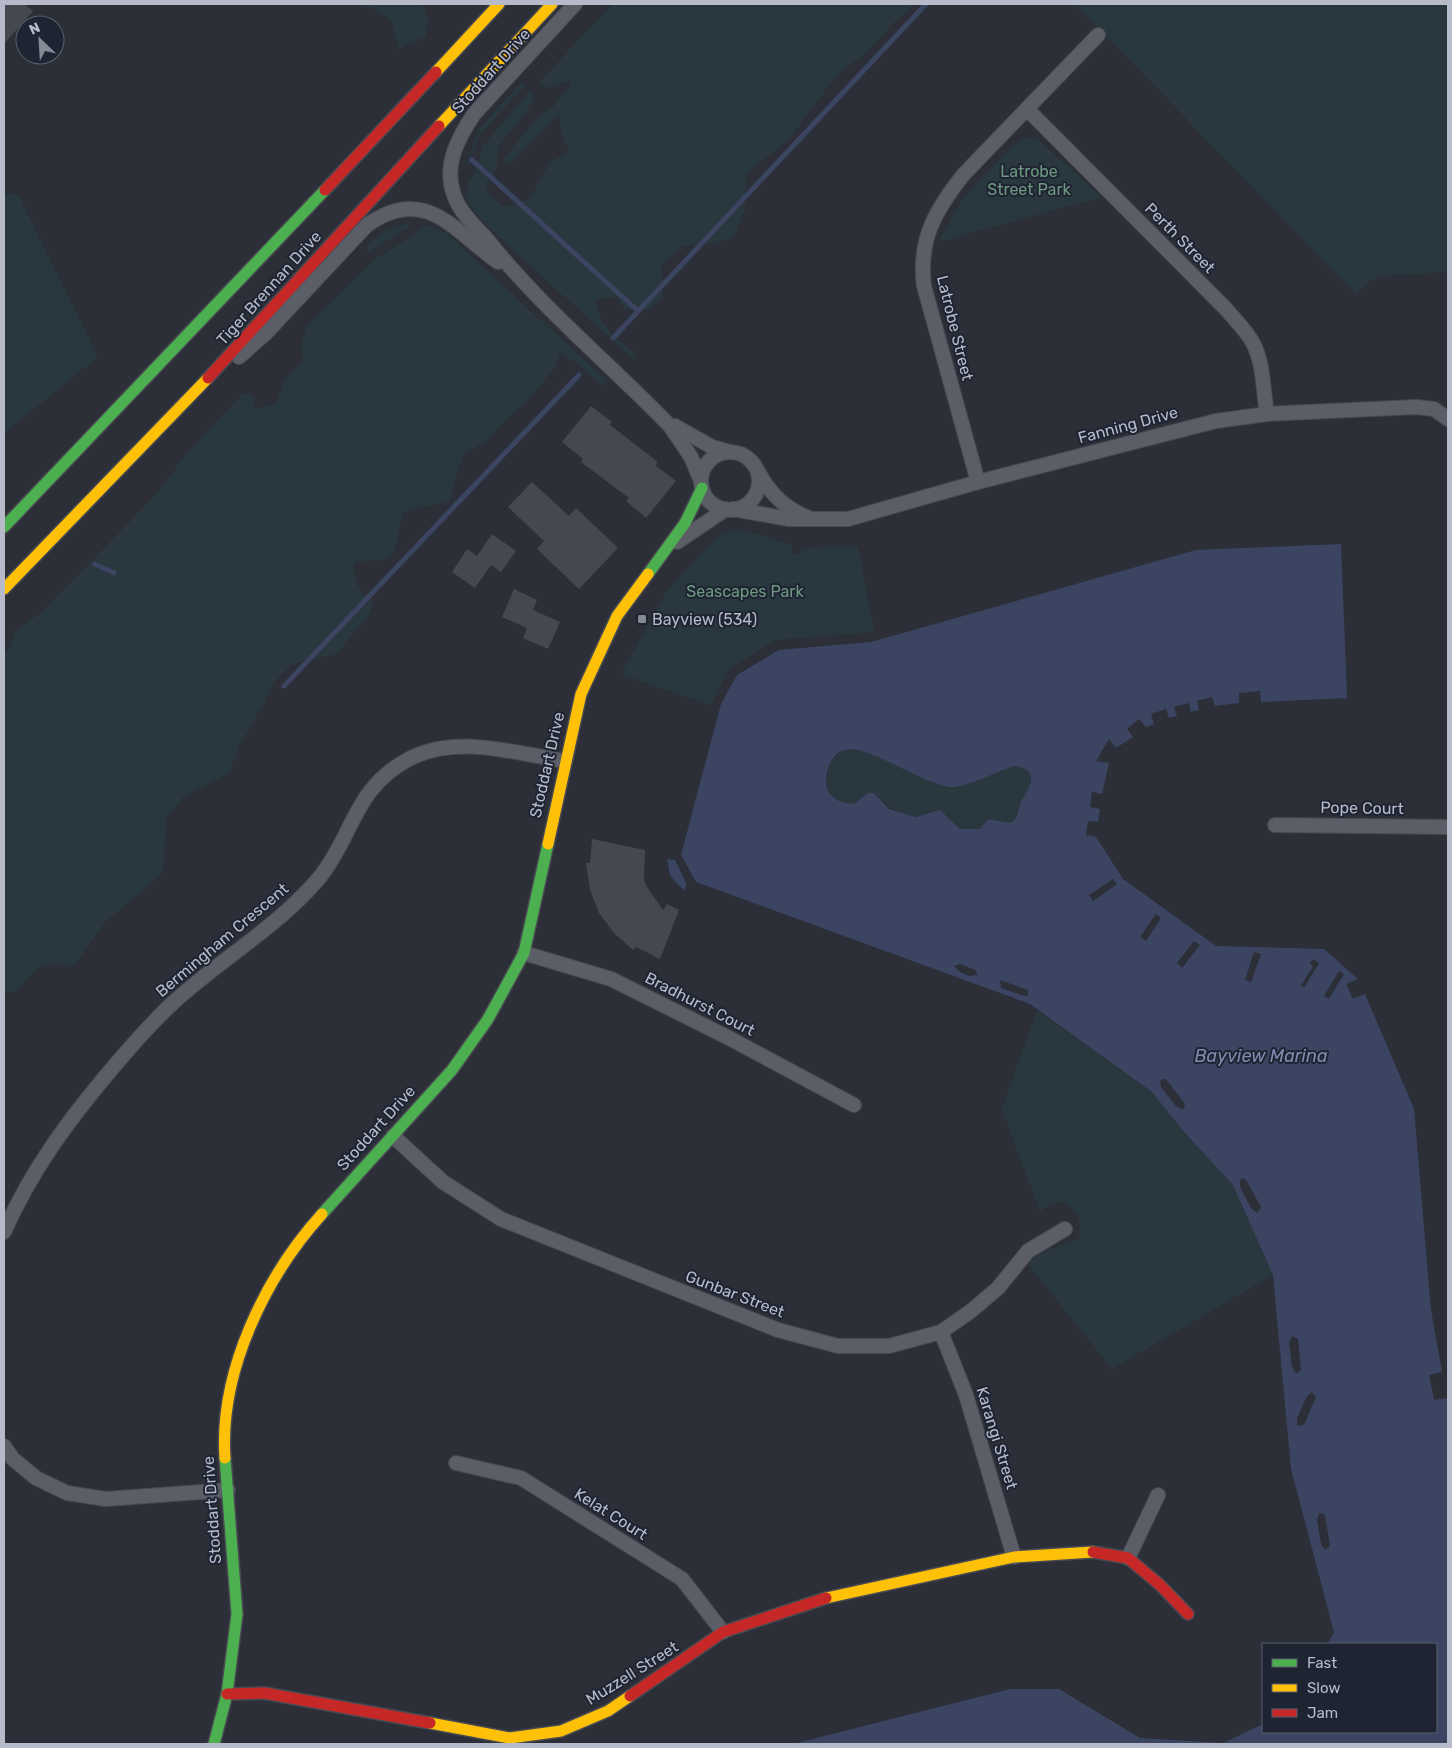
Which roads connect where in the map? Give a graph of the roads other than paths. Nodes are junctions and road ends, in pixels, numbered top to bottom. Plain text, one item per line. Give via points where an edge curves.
1 (499, 4) edge
2 (552, 4) edge
3 (575, 4) edge
4 (1098, 34) dead end
5 (1027, 109) junction
6 (511, 271) junction
7 (655, 410) junction
8 (1267, 414) junction
9 (1448, 419) edge
10 (169, 422) junction
11 (731, 452) junction
12 (755, 467) junction
13 (978, 482) junction
14 (701, 485) junction
15 (730, 509) junction
16 (822, 521) junction
17 (4, 526) edge
18 (662, 556) junction
19 (4, 589) edge
20 (565, 761) junction
21 (1275, 825) dead end
22 (1448, 827) edge
23 (524, 953) junction
24 (854, 1105) dead end
25 (393, 1136) junction
26 (1065, 1228) dead end
27 (4, 1232) edge
28 (941, 1332) junction
29 (4, 1446) edge
30 (456, 1463) dead end
31 (228, 1490) junction
32 (1158, 1495) dead end
33 (1014, 1557) junction
34 (1128, 1558) junction
35 (1188, 1614) dead end
36 (723, 1632) junction
37 (227, 1694) junction
38 (214, 1744) edge

1 - 17 street, Tiger Brennan Drive
2 - 10 street, Tiger Brennan Drive
3 - 6 street, Stoddart Drive via 474,114 461,132 452,159 450,172 454,196
4 - 5 street, Latrobe Street
5 - 8 street, Perth Street via 1248,335 1260,364
5 - 13 street, Latrobe Street via 948,194 929,229 922,265 936,330
6 - 7 street, Stoddart Drive
6 - 10 street, Stoddart Drive via 439,215 423,210 387,214 367,226 266,334
7 - 11 street, Stoddart Drive via 689,436
7 - 14 street, Stoddart Drive via 694,462
8 - 9 street, Fanning Drive via 1416,407 1434,409
8 - 13 street, Fanning Drive via 1185,428
10 - 19 street, Tiger Brennan Drive
11 - 12 street via 744,456
11 - 14 street via 711,459 702,470
12 - 15 street via 758,480 754,496 744,506
12 - 16 street, Fanning Drive via 780,502 800,514
13 - 16 street, Fanning Drive via 863,517
14 - 15 street via 710,502
14 - 18 street, Stoddart Drive via 685,523
15 - 16 street, Fanning Drive via 771,517
15 - 18 street, Stoddart Drive via 690,532
18 - 20 street, Stoddart Drive via 632,592 604,638 581,694
20 - 23 street, Stoddart Drive
20 - 27 street, Bermingham Crescent via 465,745 434,749 386,774 363,799 321,876 288,910 175,1001 136,1040 79,1108 22,1193
21 - 22 street, Pope Court
23 - 24 street, Bradhurst Court via 611,979
23 - 25 street, Stoddart Drive via 488,1019 452,1070
25 - 28 street, Gunbar Street via 443,1182 501,1219 778,1330 838,1346 889,1346
25 - 31 street, Stoddart Drive via 299,1239 253,1316 231,1385 224,1442
26 - 28 street, Gunbar Street via 1028,1251 998,1288
28 - 33 street, Karangi Street via 966,1395
29 - 31 street via 13,1459 36,1478 67,1493 106,1499
30 - 36 street, Kelat Court via 521,1478 682,1579
31 - 37 street, Stoddart Drive via 237,1614
32 - 34 street
33 - 34 street, Muzzell Street via 1088,1551
33 - 36 street, Muzzell Street via 829,1597
34 - 35 street via 1160,1584
36 - 37 street, Muzzell Street via 608,1711 561,1731 510,1738 264,1693
37 - 38 street, Stoddart Drive

